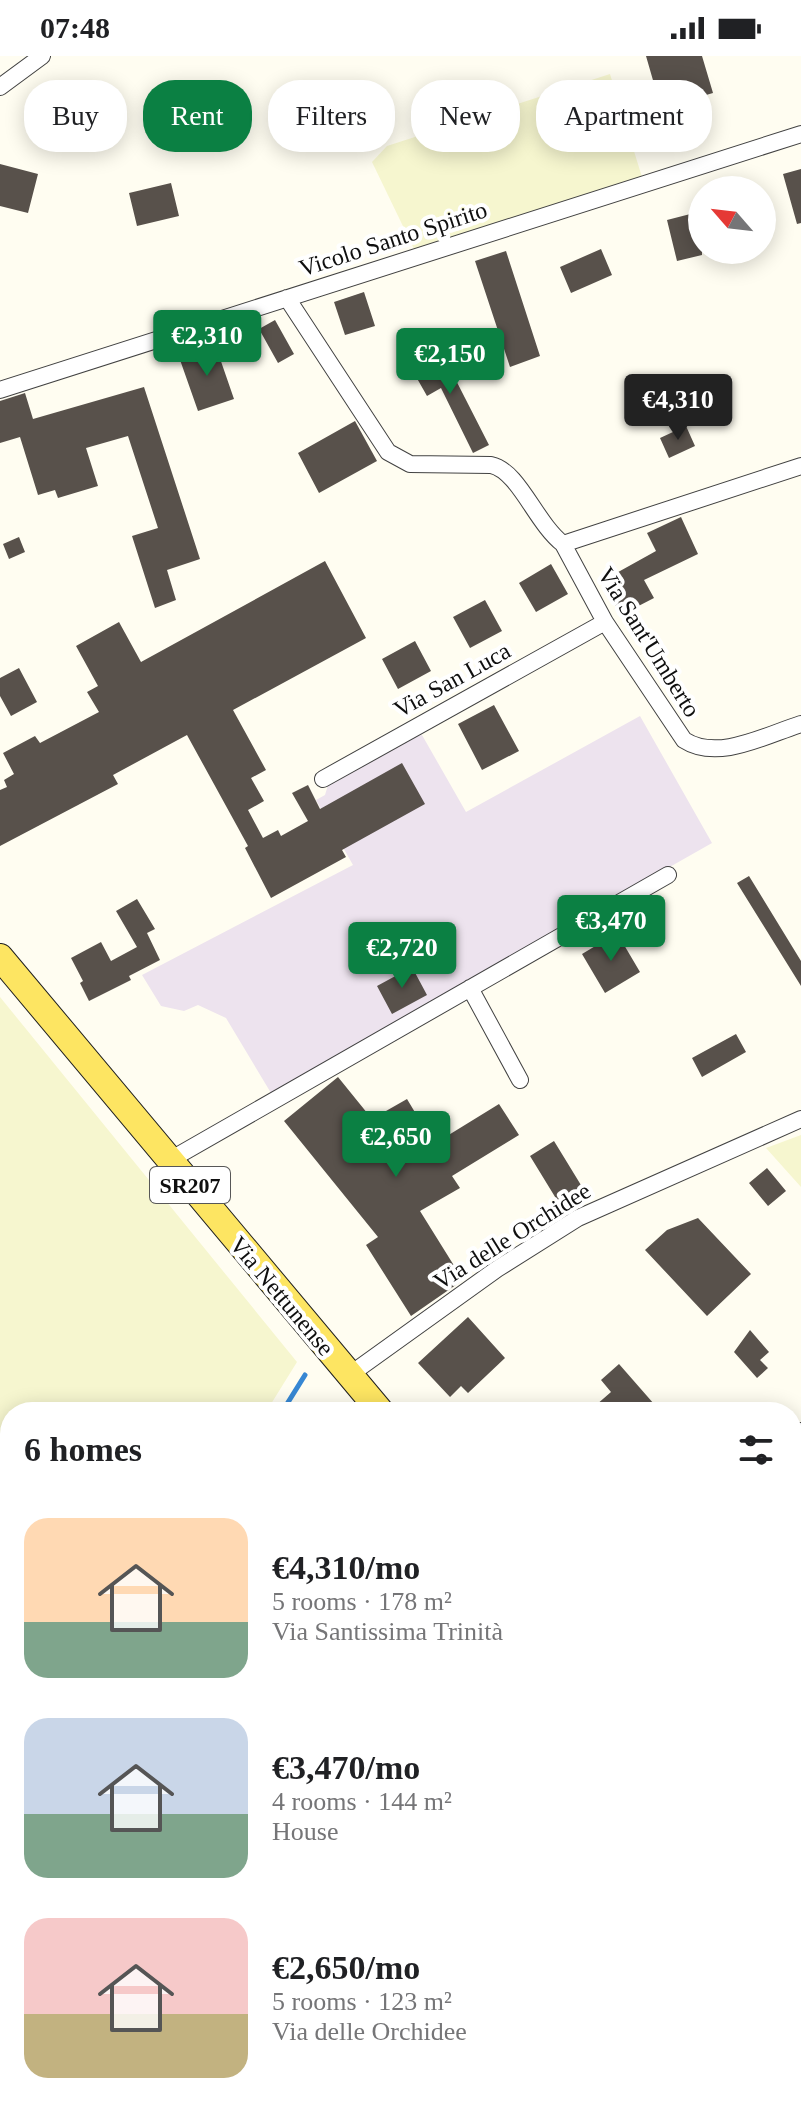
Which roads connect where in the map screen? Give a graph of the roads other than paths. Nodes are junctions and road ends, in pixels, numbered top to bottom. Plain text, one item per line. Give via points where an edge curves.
1 (42, 56) edge
2 (0, 87) edge
3 (801, 134) edge
4 (287, 298) junction
5 (0, 390) edge
6 (801, 466) edge
7 (563, 544) junction
8 (605, 622) junction
9 (801, 724) edge
10 (323, 779) dead end
11 (668, 875) dead end
12 (0, 957) edge
13 (470, 988) junction
14 (520, 1080) dead end
15 (801, 1119) edge
16 (170, 1160) junction
17 (348, 1376) junction
18 (372, 1402) edge

1 - 2 street
3 - 4 street, Vicolo Santo Spirito
4 - 5 street, Vicolo Santo Spirito
4 - 7 street, Via Sant'Umberto via 388,452 410,464 504,469 539,522
6 - 7 street
7 - 8 street, Via Sant'Umberto
8 - 9 street, Via Sant'Umberto via 673,729 694,746 720,749
8 - 10 street, Via San Luca
11 - 13 street
12 - 16 main road, Via Nettunense / SR207
13 - 14 street
13 - 16 street
15 - 17 street, Via delle Orchidee via 578,1218
16 - 17 main road, Via Nettunense / SR207
17 - 18 main road, Via Nettunense / SR207

